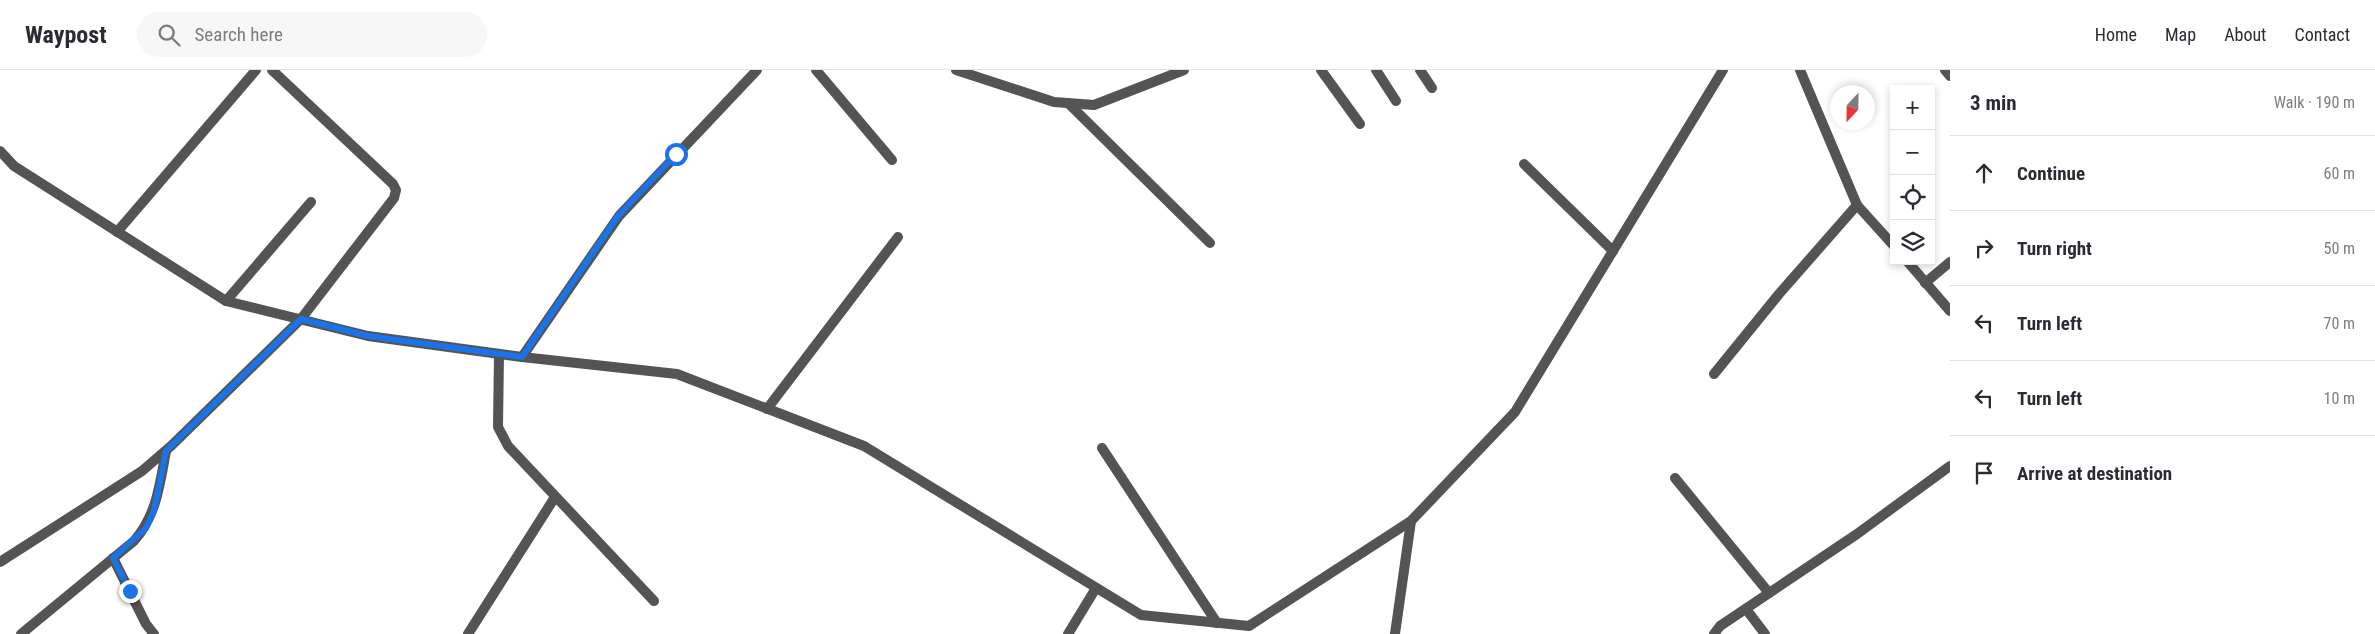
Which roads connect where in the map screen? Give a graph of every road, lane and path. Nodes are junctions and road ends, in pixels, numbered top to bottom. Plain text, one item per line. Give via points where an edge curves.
1 (256, 70) edge
2 (272, 70) edge
3 (757, 70) edge
4 (816, 70) edge
5 (956, 70) edge
6 (1184, 70) edge
7 (1321, 70) edge
8 (1376, 70) edge
9 (1420, 70) edge
10 (1723, 70) edge
11 (1800, 70) edge
12 (1945, 70) edge
13 (1950, 76) edge
14 (1432, 88) dead end
15 (1396, 101) dead end
16 (1068, 103) junction
17 (1360, 124) dead end
18 (0, 151) edge
19 (892, 160) dead end
20 (1524, 164) dead end
21 (311, 202) dead end
22 (1857, 205) junction
23 (117, 232) junction
24 (898, 237) dead end
25 (1890, 242) edge
26 (1210, 243) dead end
27 (1613, 251) junction
28 (1950, 262) edge
29 (1910, 265) edge
30 (1925, 283) junction
31 (226, 301) junction
32 (1950, 311) edge
33 (301, 319) junction
34 (499, 354) junction
35 (522, 357) junction
36 (1714, 374) dead end
37 (767, 409) junction
38 (1102, 448) dead end
39 (166, 451) junction
40 (1950, 466) edge
41 (1675, 478) dead end
42 (555, 497) junction
43 (1411, 521) junction
44 (113, 558) junction
45 (0, 562) edge
46 (1096, 588) junction
47 (1769, 593) junction
48 (654, 601) dead end
49 (1746, 609) junction
50 (1217, 623) junction
51 (21, 634) edge
52 (154, 634) edge
53 (468, 634) edge
54 (1068, 634) edge
55 (1395, 634) edge
56 (1714, 634) edge
57 (1765, 634) edge

1 - 23 street
2 - 33 street via 396,190 394,198
3 - 35 street via 618,216
4 - 19 street
5 - 16 street via 1054,102
6 - 16 street via 1094,105
7 - 17 street
8 - 15 street
9 - 14 street
10 - 27 street
11 - 22 street
12 - 13 street
16 - 26 street
18 - 23 street via 14,166
20 - 27 street
21 - 31 street
22 - 25 street
22 - 36 street via 1778,294
23 - 31 street
24 - 37 street
27 - 43 street via 1515,412
28 - 30 street
29 - 30 street
30 - 32 street
31 - 33 street
33 - 34 street via 368,336
33 - 39 street
34 - 35 street
34 - 42 street via 498,427 508,446
35 - 37 street via 677,374
37 - 46 street via 864,446
38 - 50 street
39 - 44 street via 154,511 146,528
39 - 45 street via 142,471
40 - 47 street
41 - 47 street
42 - 48 street
42 - 53 street
43 - 50 street via 1249,626
43 - 55 street
44 - 51 street
44 - 52 street
46 - 50 street via 1141,615
46 - 54 street
47 - 49 street
49 - 56 street via 1720,626
49 - 57 street

